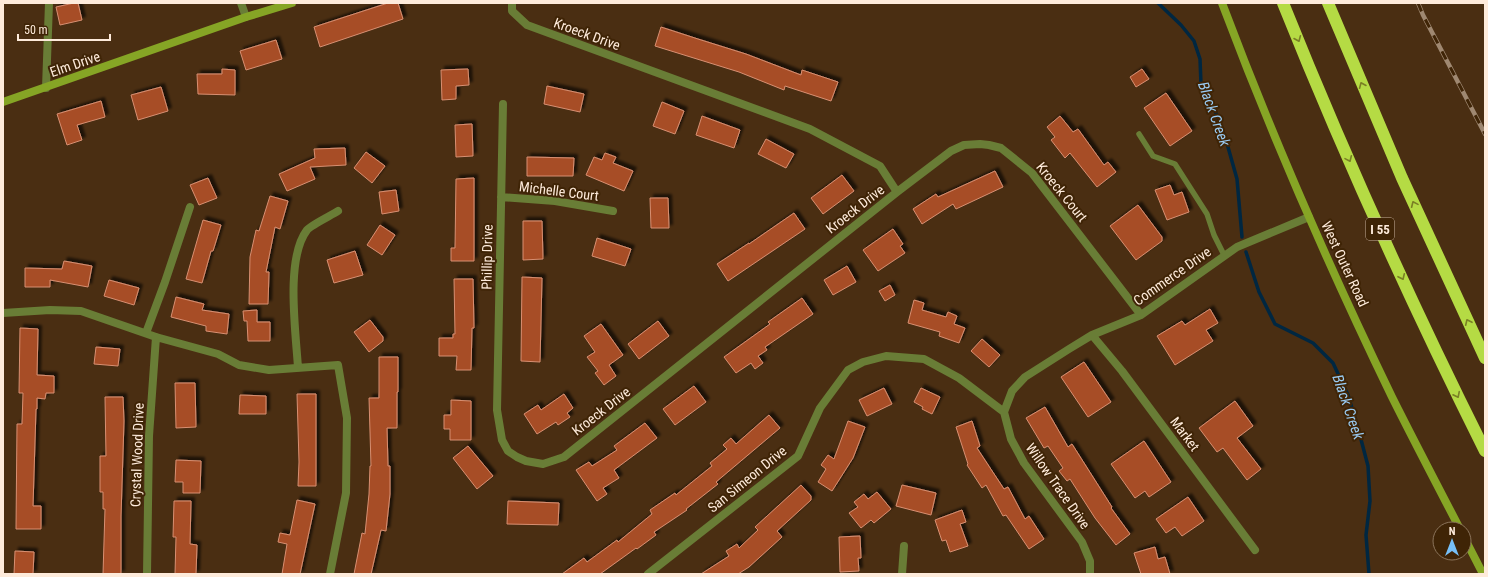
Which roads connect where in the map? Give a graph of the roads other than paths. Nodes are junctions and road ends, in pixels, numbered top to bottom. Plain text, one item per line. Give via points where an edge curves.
1 (49, 3) edge
2 (241, 3) edge
3 (292, 3) edge
4 (512, 3) edge
5 (1222, 3) edge
6 (1283, 3) edge
7 (1328, 3) edge
8 (246, 17) junction
9 (46, 88) junction
10 (3, 102) edge
11 (503, 104) dead end
12 (1139, 134) dead end
13 (897, 192) junction
14 (501, 197) junction
15 (190, 207) dead end
16 (338, 211) dead end
17 (612, 211) dead end
18 (1309, 217) junction
19 (1224, 255) junction
20 (3, 313) edge
21 (1141, 315) junction
22 (146, 333) junction
23 (1092, 335) junction
24 (156, 336) junction
25 (1485, 358) edge
26 (298, 368) junction
27 (497, 410) joint
28 (1004, 412) junction
29 (1485, 451) edge
30 (1456, 521) edge
31 (904, 546) dead end
32 (1255, 550) dead end
33 (1472, 553) edge
34 (148, 574) edge
35 (330, 574) edge
36 (648, 574) edge
37 (902, 574) edge
38 (1090, 574) edge
39 (1483, 574) edge

1 - 9 street
2 - 8 street
3 - 8 street, Elm Drive
4 - 13 street, Kroeck Drive via 512,11 527,25 810,129 880,166
5 - 18 street, West Outer Road
6 -> 29 highway, I 55 via 1371,209
25 -> 7 highway via 1399,171
8 - 9 street, Elm Drive
9 - 10 street, Elm Drive
11 - 14 street, Phillip Drive
12 - 19 lane via 1153,156 1175,164 1207,214
13 - 21 street, Kroeck Court via 951,151 964,145 990,144 1001,148 1032,173
13 - 27 street, Kroeck Drive via 564,457 542,464 526,461 508,451 502,440
14 - 17 street, Michelle Court via 555,201
14 - 27 street, Phillip Drive
15 - 22 street
16 - 26 street via 308,229 297,252 294,288
18 - 19 street, Commerce Drive
18 - 30 street, West Outer Road via 1392,397
19 - 21 street, Commerce Drive
20 - 22 street via 81,311
21 - 23 street, Commerce Drive
22 - 24 street
23 - 28 street, Commerce Drive via 1025,377 1012,391
23 - 32 street, Market via 1122,371
24 - 26 street via 218,354 239,365 269,370
24 - 34 street, Crystal Wood Drive via 149,436
26 - 35 street via 338,365 347,418 346,493
28 - 36 street, San Simeon Drive via 958,378 924,360 886,356 863,362 848,370 820,408 798,456
28 - 38 street, Willow Trace Drive via 1011,439 1024,463 1082,542 1090,561
31 - 37 street
33 - 39 street

